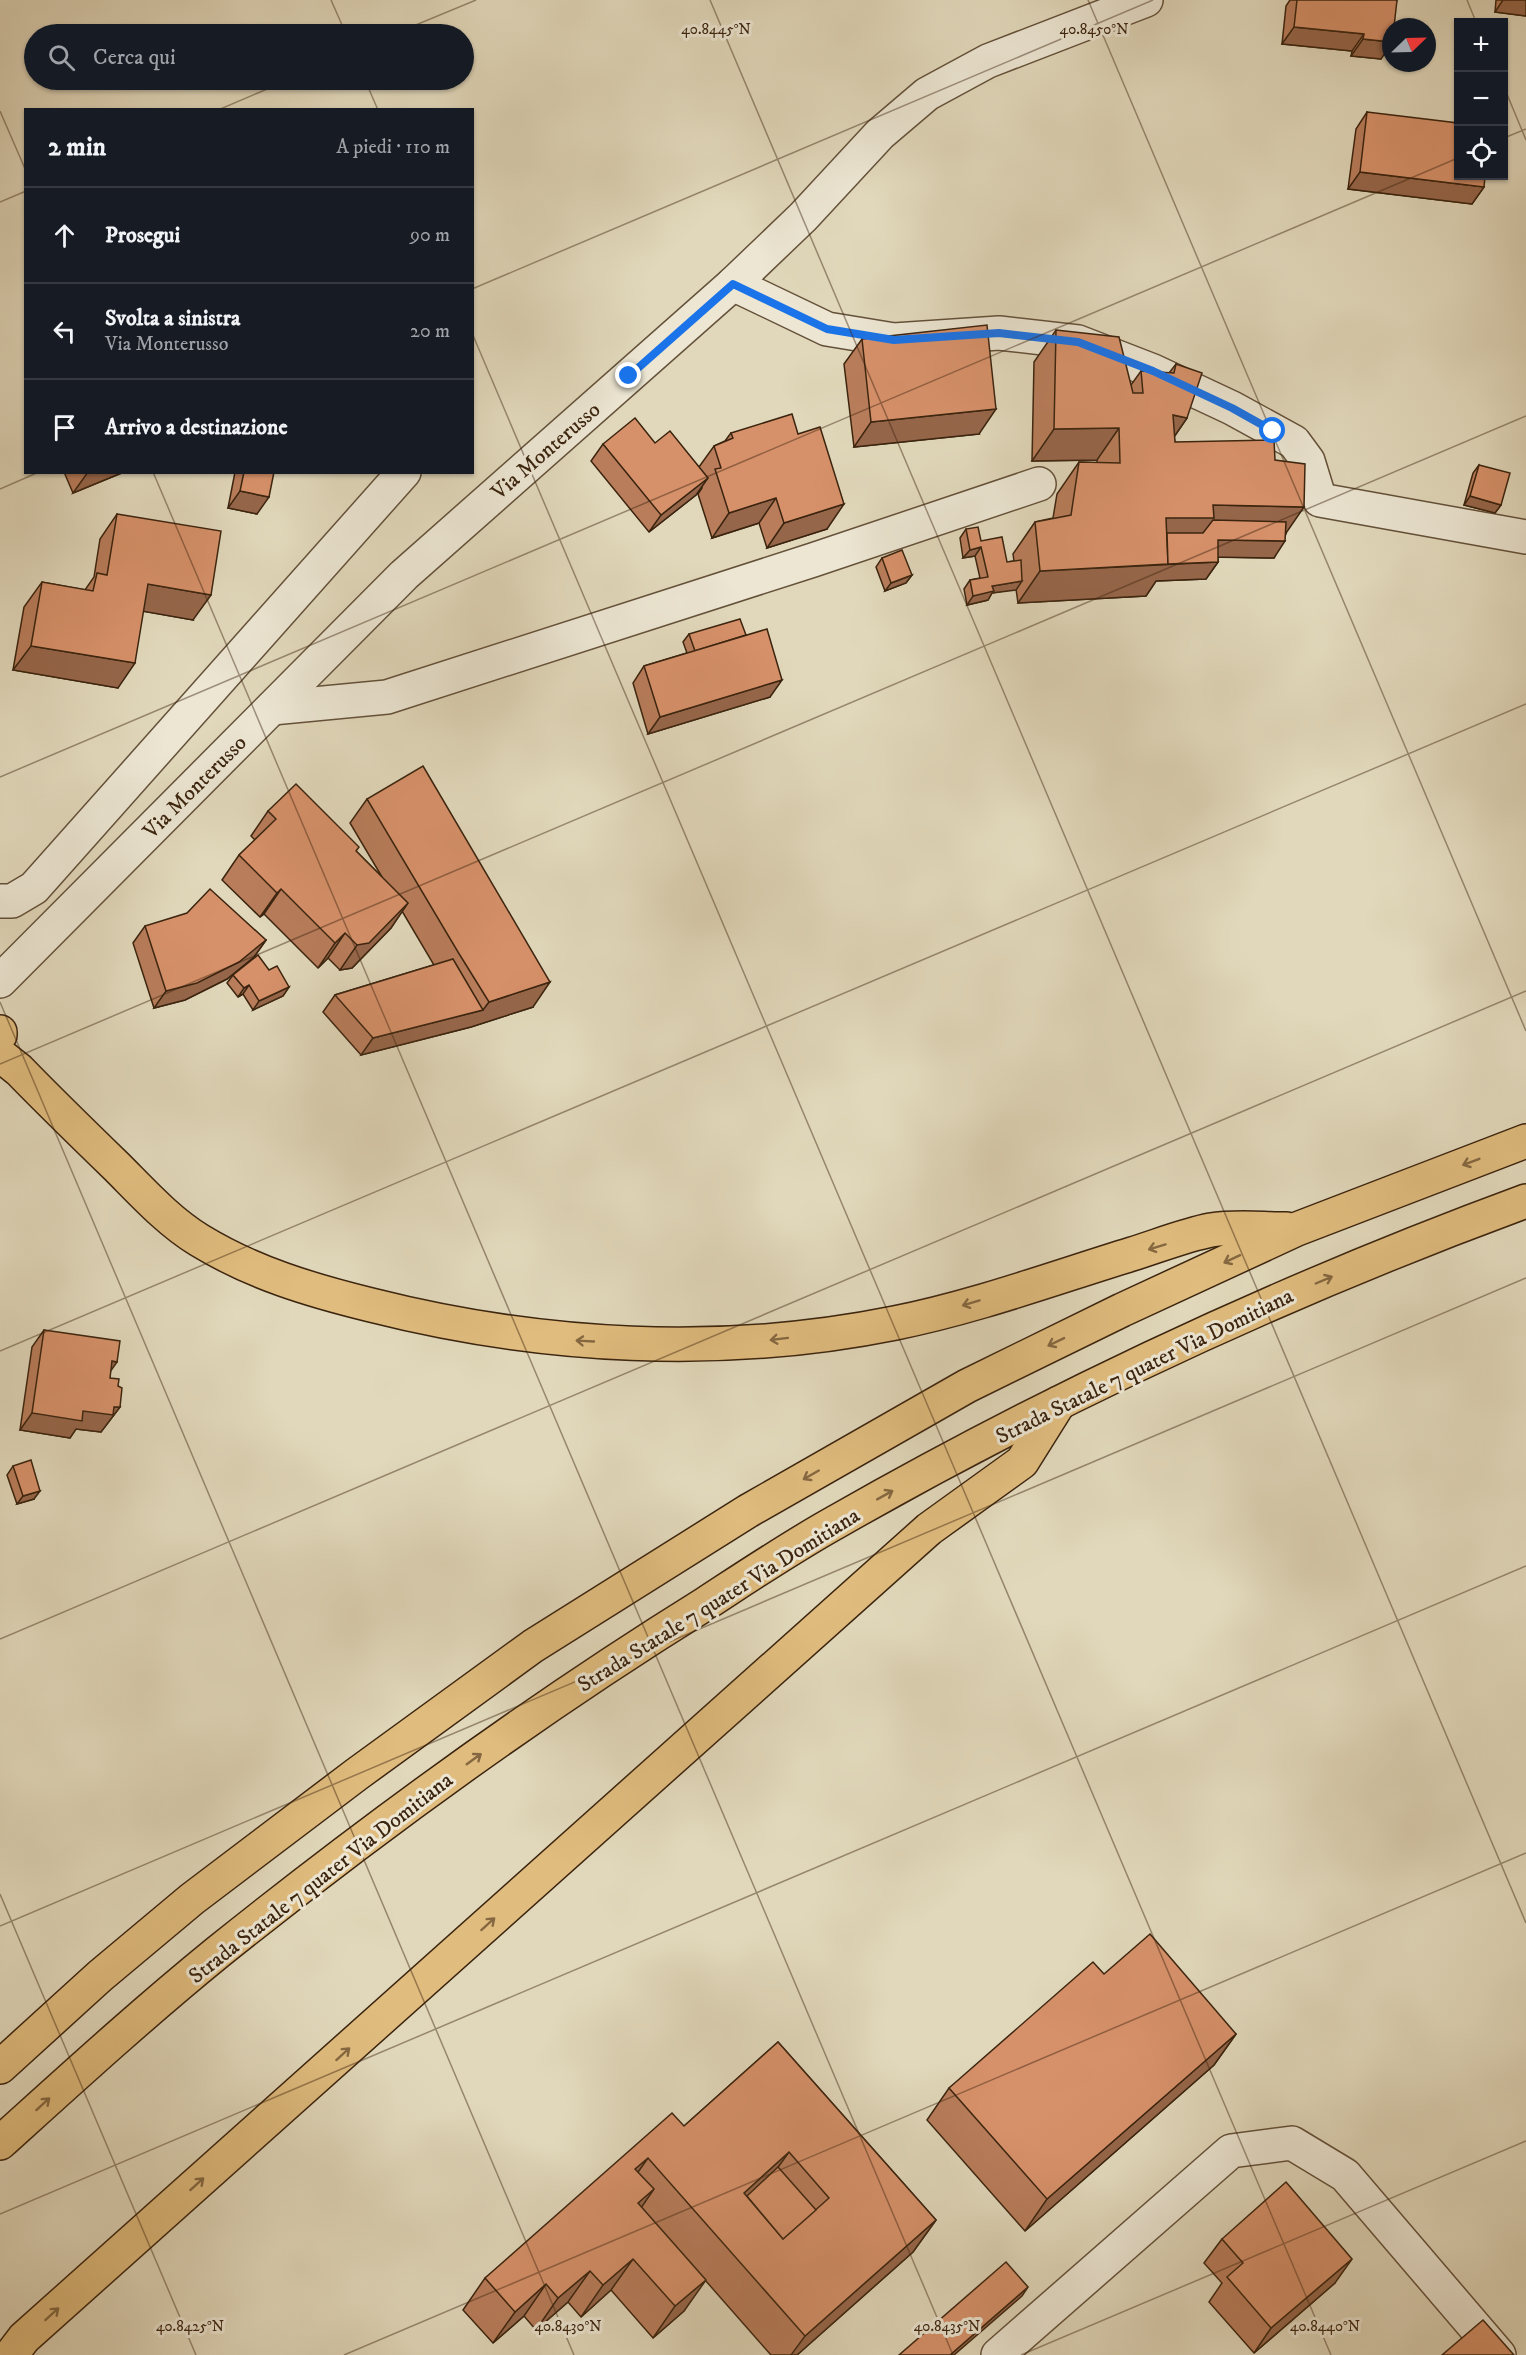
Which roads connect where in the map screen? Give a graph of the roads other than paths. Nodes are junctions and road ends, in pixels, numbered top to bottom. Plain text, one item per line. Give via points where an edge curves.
1 (1146, 0) edge
2 (733, 284) junction
3 (402, 474) edge
4 (1040, 484) dead end
5 (1526, 537) edge
6 (272, 708) junction
7 (0, 901) edge
8 (0, 981) edge
9 (0, 1055) edge
10 (1526, 1141) edge
11 (1526, 1201) edge
12 (1297, 1229) junction
13 (1060, 1402) junction
14 (0, 2067) edge
15 (0, 2143) edge
16 (11, 2355) edge
17 (998, 2355) edge
18 (1499, 2355) edge

1 - 2 street, Via Monterusso via 988,61 927,94 880,134 803,217
2 - 5 street via 827,329 894,340 999,333 1078,342 1153,371 1294,442 1308,461 1320,500
2 - 6 street, Via Monterusso via 404,575
3 - 7 street via 34,888 12,901
4 - 6 street via 387,697
6 - 8 street, Via Monterusso
12 -> 9 highway via 1212,1230 961,1306 895,1323 827,1334 736,1344 556,1338 405,1314 287,1282 235,1261 194,1237 152,1202
10 -> 12 highway
13 -> 11 highway, Strada Statale 7 quater Via Domitiana via 1299,1291
12 -> 14 highway via 967,1386 748,1511 533,1646 192,1899
15 -> 13 highway, Strada Statale 7 quater Via Domitiana via 217,1953 531,1718 640,1644 832,1524
16 -> 13 highway via 24,2338 929,1529 1022,1462
17 - 18 street via 1231,2151 1292,2143 1346,2175

